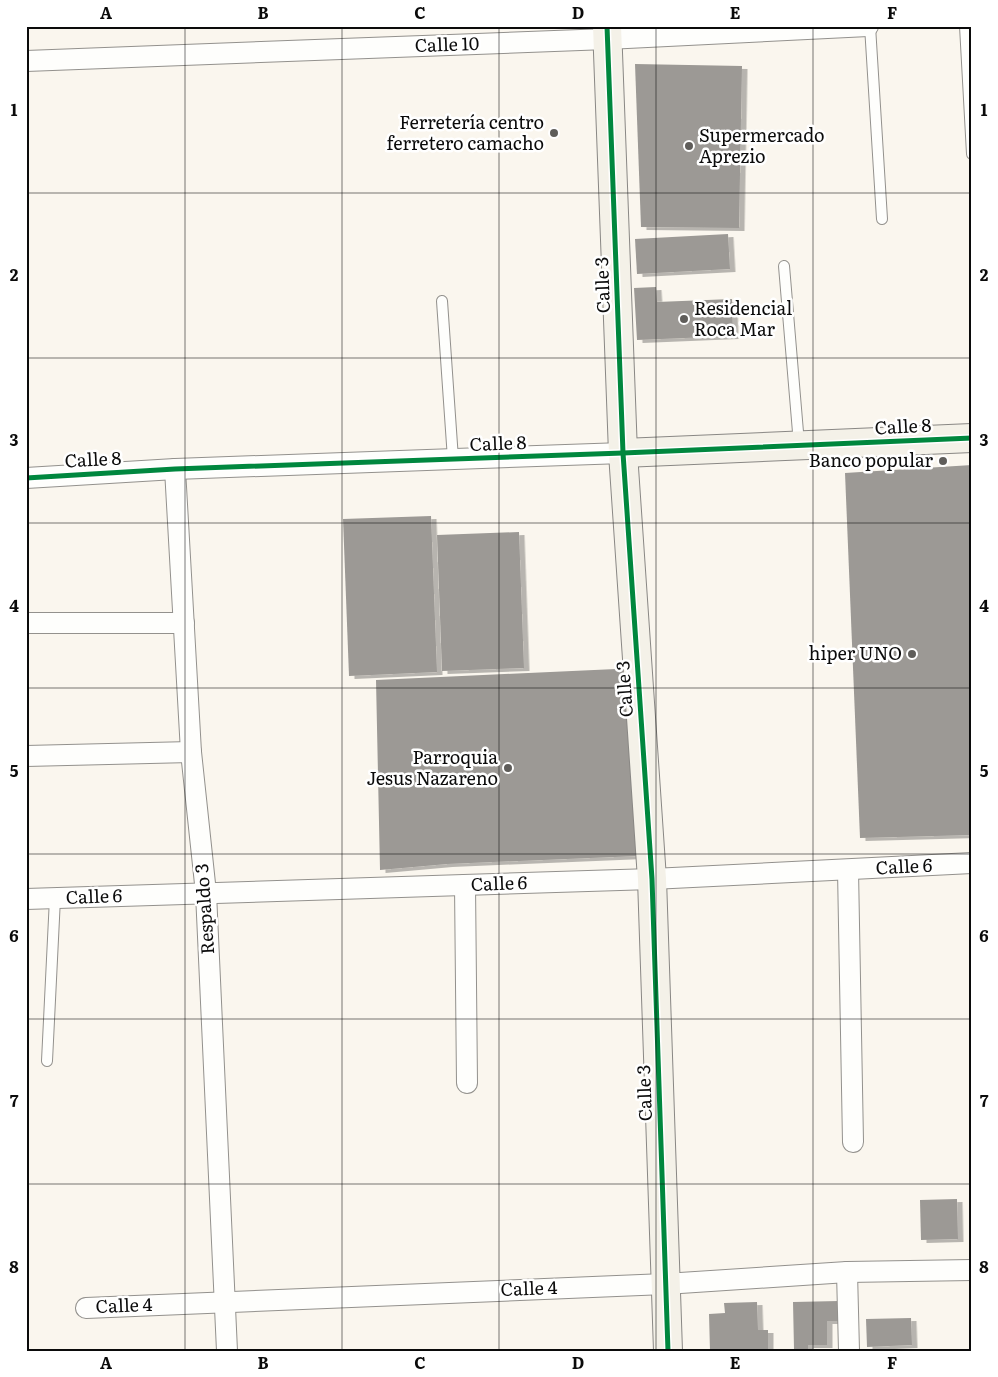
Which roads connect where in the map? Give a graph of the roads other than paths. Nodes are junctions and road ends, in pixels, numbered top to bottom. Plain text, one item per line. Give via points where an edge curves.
1 (869, 26) edge
2 (965, 26) edge
3 (607, 32) edge
4 (26, 61) edge
5 (972, 154) edge
6 (882, 219) dead end
7 (784, 266) dead end
8 (442, 301) dead end
9 (972, 438) edge
10 (800, 445) junction
11 (623, 453) junction
12 (453, 459) junction
13 (175, 469) junction
14 (26, 478) edge
15 (26, 623) edge
16 (184, 623) junction
17 (191, 752) junction
18 (26, 756) edge
19 (972, 863) edge
20 (848, 870) junction
21 (652, 879) junction
22 (465, 885) junction
23 (206, 893) junction
24 (55, 898) junction
25 (26, 899) edge
26 (47, 1062) dead end
27 (467, 1083) dead end
28 (852, 1142) dead end
29 (972, 1270) edge
30 (847, 1272) junction
31 (666, 1284) junction
32 (224, 1302) junction
33 (86, 1308) dead end
34 (226, 1351) edge
35 (668, 1351) edge
36 (849, 1351) edge

1 - 3 street, Calle 10
1 - 6 lane
2 - 5 lane
3 - 4 street, Calle 10
3 - 11 street, Calle 3
7 - 10 lane
8 - 12 lane
9 - 10 street, Calle 8
10 - 11 street, Calle 8
11 - 12 street, Calle 8
11 - 21 street, Calle 3
12 - 13 street, Calle 8
13 - 14 street, Calle 8
13 - 16 street, Respaldo 3
15 - 16 street
16 - 17 street, Respaldo 3
17 - 18 street
17 - 23 street, Respaldo 3
19 - 20 street, Calle 6
20 - 21 street, Calle 6
20 - 28 street
21 - 22 street, Calle 6
21 - 31 street, Calle 3
22 - 23 street, Calle 6
22 - 27 street
23 - 24 street, Calle 6
23 - 32 street, Respaldo 3
24 - 25 street, Calle 6
24 - 26 lane
29 - 30 street, Calle 4
30 - 31 street, Calle 4
30 - 36 street
31 - 32 street, Calle 4
31 - 35 street, Calle 3
32 - 33 street, Calle 4
32 - 34 street, Respaldo 3

